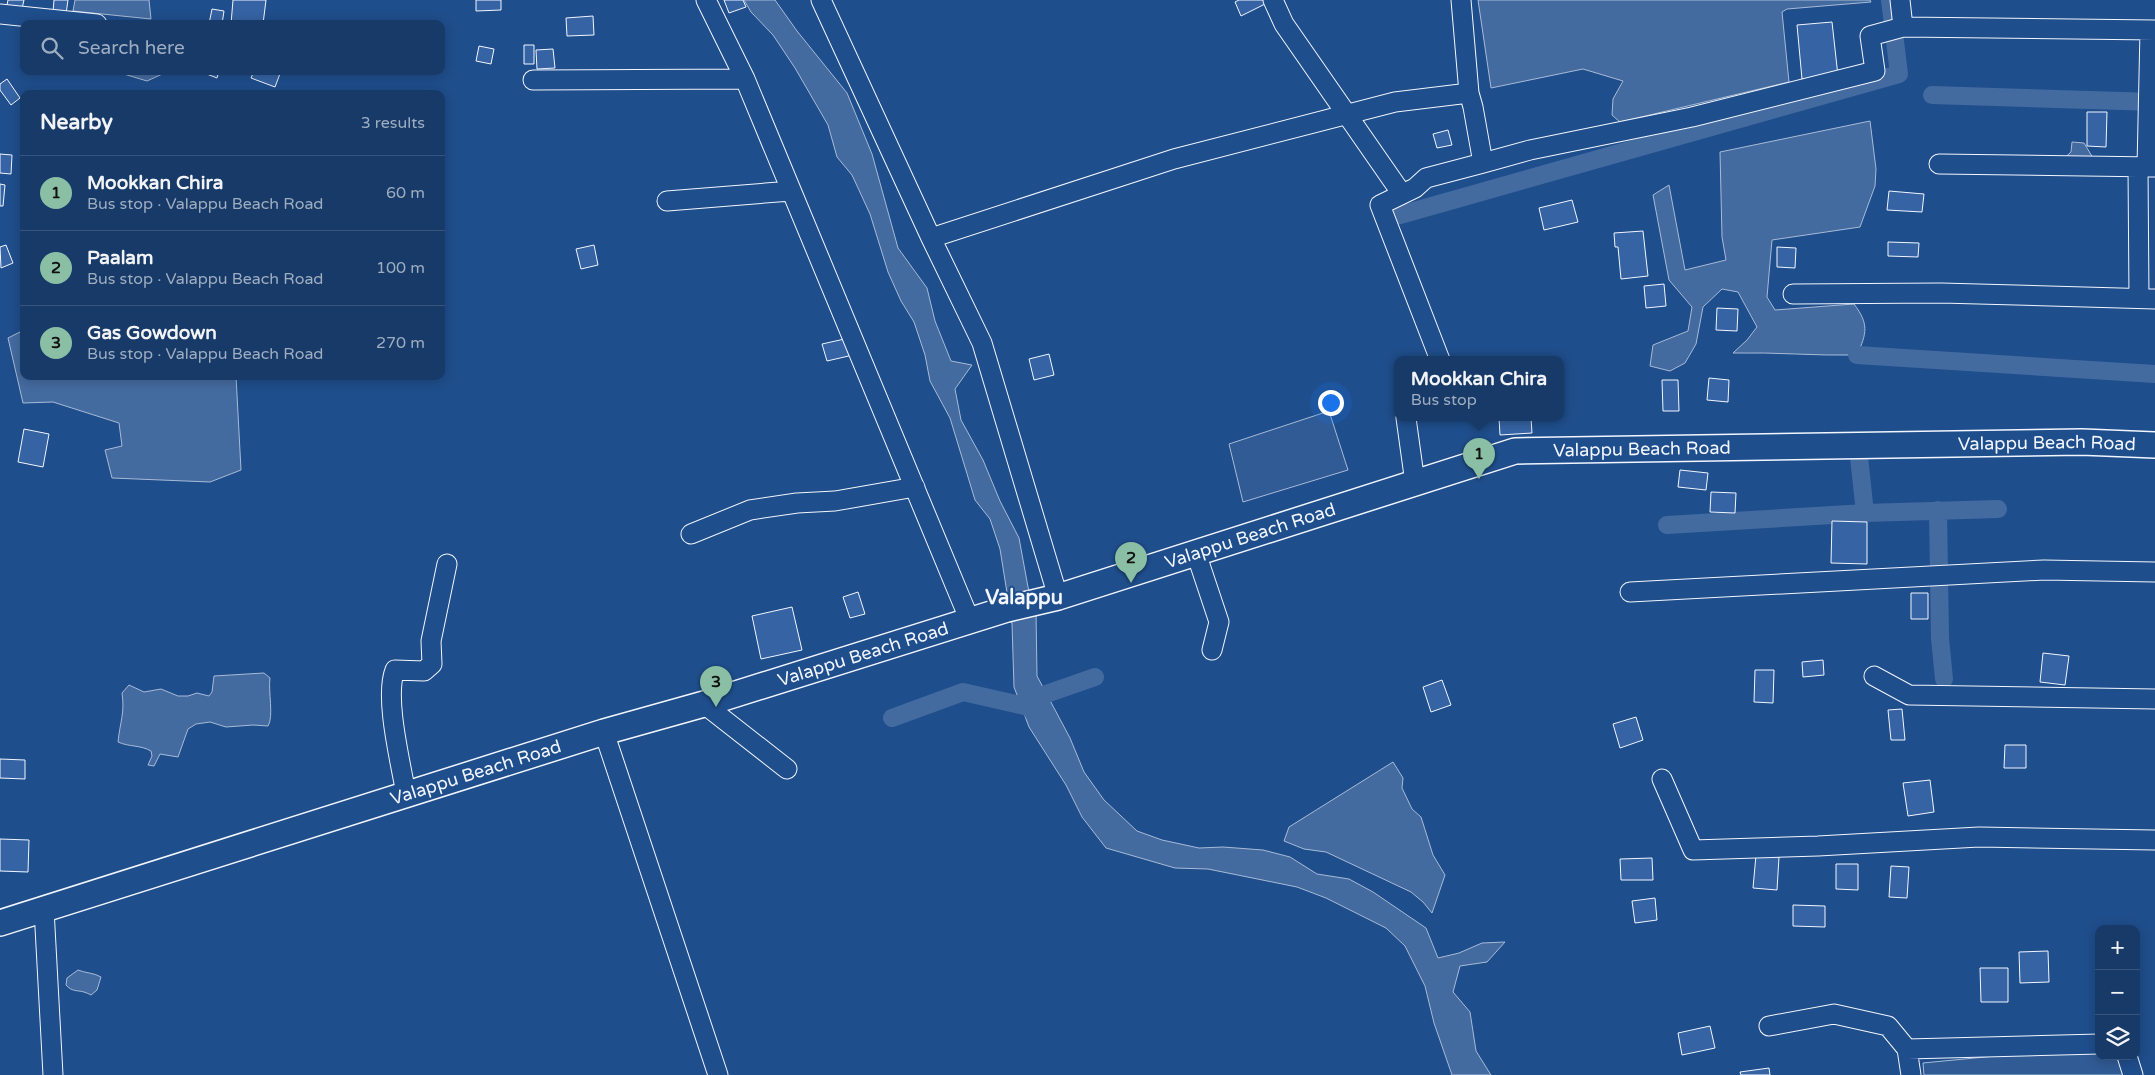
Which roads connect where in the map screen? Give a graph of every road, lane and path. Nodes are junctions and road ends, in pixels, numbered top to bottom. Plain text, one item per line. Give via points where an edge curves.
1 (706, 0) edge
2 (821, 0) edge
3 (1273, 0) edge
4 (1461, 0) edge
5 (1900, 0) edge
6 (0, 14) edge
7 (58, 20) edge
8 (1896, 29) junction
9 (2153, 30) edge
10 (745, 79) junction
11 (534, 80) dead end
12 (1468, 92) junction
13 (1346, 114) junction
14 (1483, 163) junction
15 (1939, 164) dead end
16 (2147, 167) edge
17 (791, 190) junction
18 (1402, 194) junction
19 (667, 201) dead end
20 (930, 238) junction
21 (1793, 294) dead end
22 (2147, 298) edge
23 (1438, 356) edge
24 (1406, 421) edge
25 (2155, 445) edge
26 (1415, 482) junction
27 (915, 487) junction
28 (691, 534) dead end
29 (1196, 553) junction
30 (447, 564) dead end
31 (2155, 572) edge
32 (1630, 592) dead end
33 (1047, 600) junction
34 (970, 622) junction
35 (1212, 650) dead end
36 (1874, 676) dead end
37 (2155, 699) edge
38 (704, 704) junction
39 (604, 732) junction
40 (787, 768) dead end
41 (1662, 779) dead end
42 (406, 794) junction
43 (2155, 840) edge
44 (44, 909) junction
45 (0, 923) edge
46 (1769, 1026) dead end
47 (2095, 1044) edge
48 (1907, 1049) junction
49 (2128, 1060) edge
50 (53, 1075) edge
51 (718, 1075) edge
52 (1911, 1075) edge
53 (2133, 1075) edge

1 - 10 street
2 - 20 street
3 - 13 street via 1284,24
4 - 12 street
5 - 8 street
6 - 7 street
8 - 9 street
8 - 14 street via 1870,36 1875,71
9 - 16 street
10 - 11 street
10 - 17 street
12 - 13 street via 1395,102
12 - 14 street
13 - 18 street
13 - 20 street via 1174,158
14 - 18 street via 1426,178
15 - 16 street
16 - 22 street
17 - 19 street
17 - 27 street
18 - 23 street via 1380,205
20 - 33 street via 982,343
21 - 22 street via 1941,293
24 - 26 street
25 - 26 main road, Valappu Beach Road via 2082,442 1514,451
26 - 29 main road, Valappu Beach Road
27 - 28 street via 835,501 750,510
27 - 34 street
29 - 33 main road, Valappu Beach Road
29 - 35 street via 1219,622
30 - 42 street via 431,642 432,664 424,671 395,670 392,677 392,700
31 - 32 street via 2044,570
33 - 34 main road, Valappu Beach Road
34 - 38 main road, Valappu Beach Road
36 - 37 street via 1909,695
38 - 39 main road, Valappu Beach Road
38 - 40 street
39 - 42 main road, Valappu Beach Road
39 - 51 street
41 - 43 street via 1693,850 1979,837
42 - 44 main road, Valappu Beach Road
44 - 45 main road, Valappu Beach Road
44 - 50 street
46 - 48 street via 1834,1014 1888,1026
47 - 48 street
48 - 52 street
49 - 53 street

